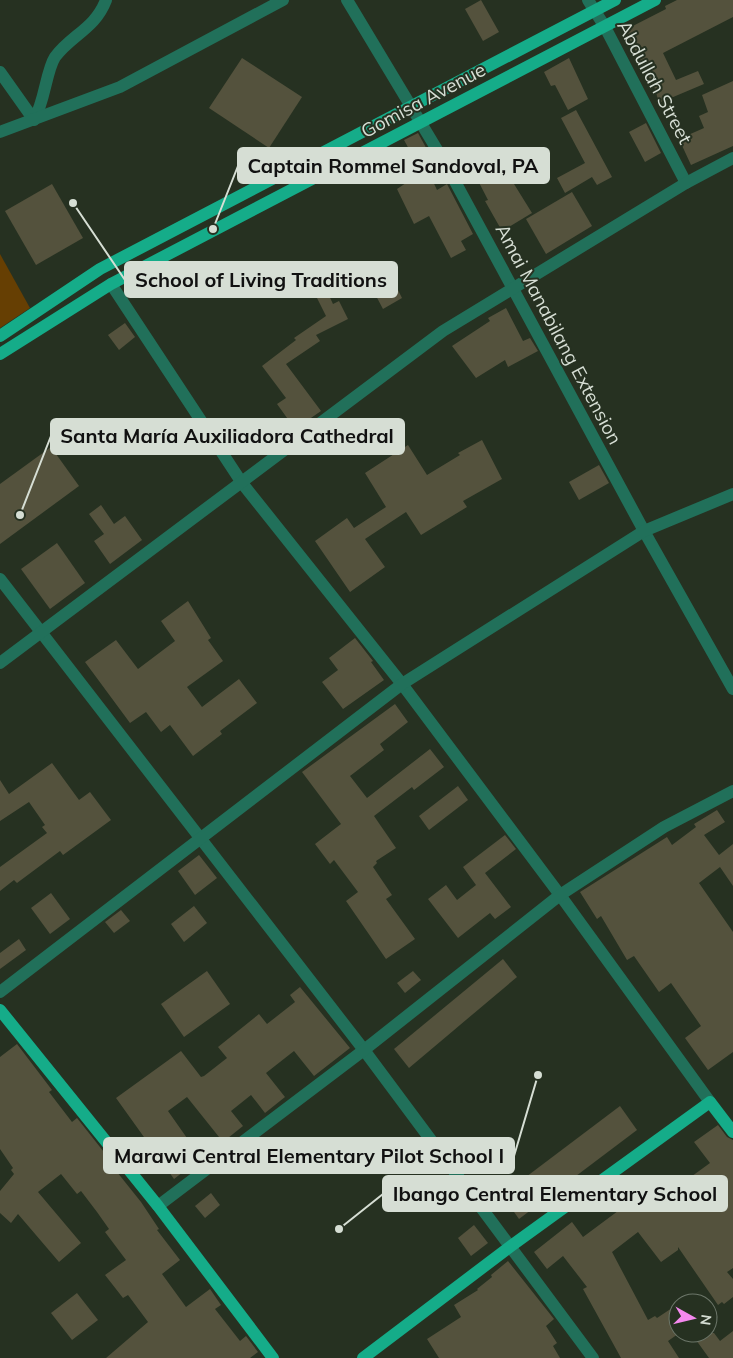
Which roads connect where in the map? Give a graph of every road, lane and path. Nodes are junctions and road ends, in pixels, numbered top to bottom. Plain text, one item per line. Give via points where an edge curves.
1 (106, 0) edge
2 (283, 0) edge
3 (347, 0) edge
4 (615, 0) edge
5 (655, 0) edge
6 (592, 5) edge
7 (605, 27) junction
8 (0, 72) edge
9 (412, 107) junction
10 (34, 120) junction
11 (421, 122) junction
12 (0, 132) edge
13 (733, 158) edge
14 (686, 183) junction
15 (111, 284) junction
16 (512, 288) junction
17 (0, 336) edge
18 (0, 354) edge
19 (242, 483) junction
20 (733, 494) edge
21 (644, 531) junction
22 (0, 579) edge
23 (42, 632) junction
24 (0, 663) edge
25 (402, 684) junction
26 (733, 689) edge
27 (733, 791) edge
28 (202, 839) junction
29 (560, 895) junction
30 (0, 992) edge
31 (0, 1010) edge
32 (364, 1050) junction
33 (710, 1102) junction
34 (733, 1132) edge
35 (158, 1206) junction
36 (511, 1246) junction
37 (273, 1358) edge
38 (363, 1358) edge
39 (593, 1358) edge

1 - 10 street via 93,23 63,47 54,60
2 - 10 street via 120,87
3 - 9 street, Amai Manabilang Extension
4 - 6 main road, Gomisa Avenue
5 - 7 main road, Gomisa Avenue
6 - 7 street, Abdullah Street
6 - 9 main road, Gomisa Avenue
7 - 11 main road, Gomisa Avenue
7 - 14 street, Abdullah Street
8 - 10 street
9 - 11 street, Amai Manabilang Extension
9 - 17 main road, Gomisa Avenue via 100,269
10 - 12 street
11 - 15 main road, Gomisa Avenue
11 - 16 street, Amai Manabilang Extension
13 - 14 street
14 - 16 street
15 - 18 main road, Gomisa Avenue
15 - 19 street
16 - 19 street via 442,331
16 - 21 street, Amai Manabilang Extension
19 - 23 street
19 - 25 street
20 - 21 street
21 - 25 street
21 - 26 street, Amai Manabilang Extension
22 - 23 street
23 - 24 street
23 - 28 street
25 - 28 street
25 - 29 street
27 - 29 street via 664,827
28 - 30 street
28 - 32 street
29 - 32 street
29 - 33 street
31 - 35 main road
32 - 35 street
32 - 36 street
33 - 34 main road
33 - 36 main road
35 - 37 main road
36 - 38 main road
36 - 39 street

